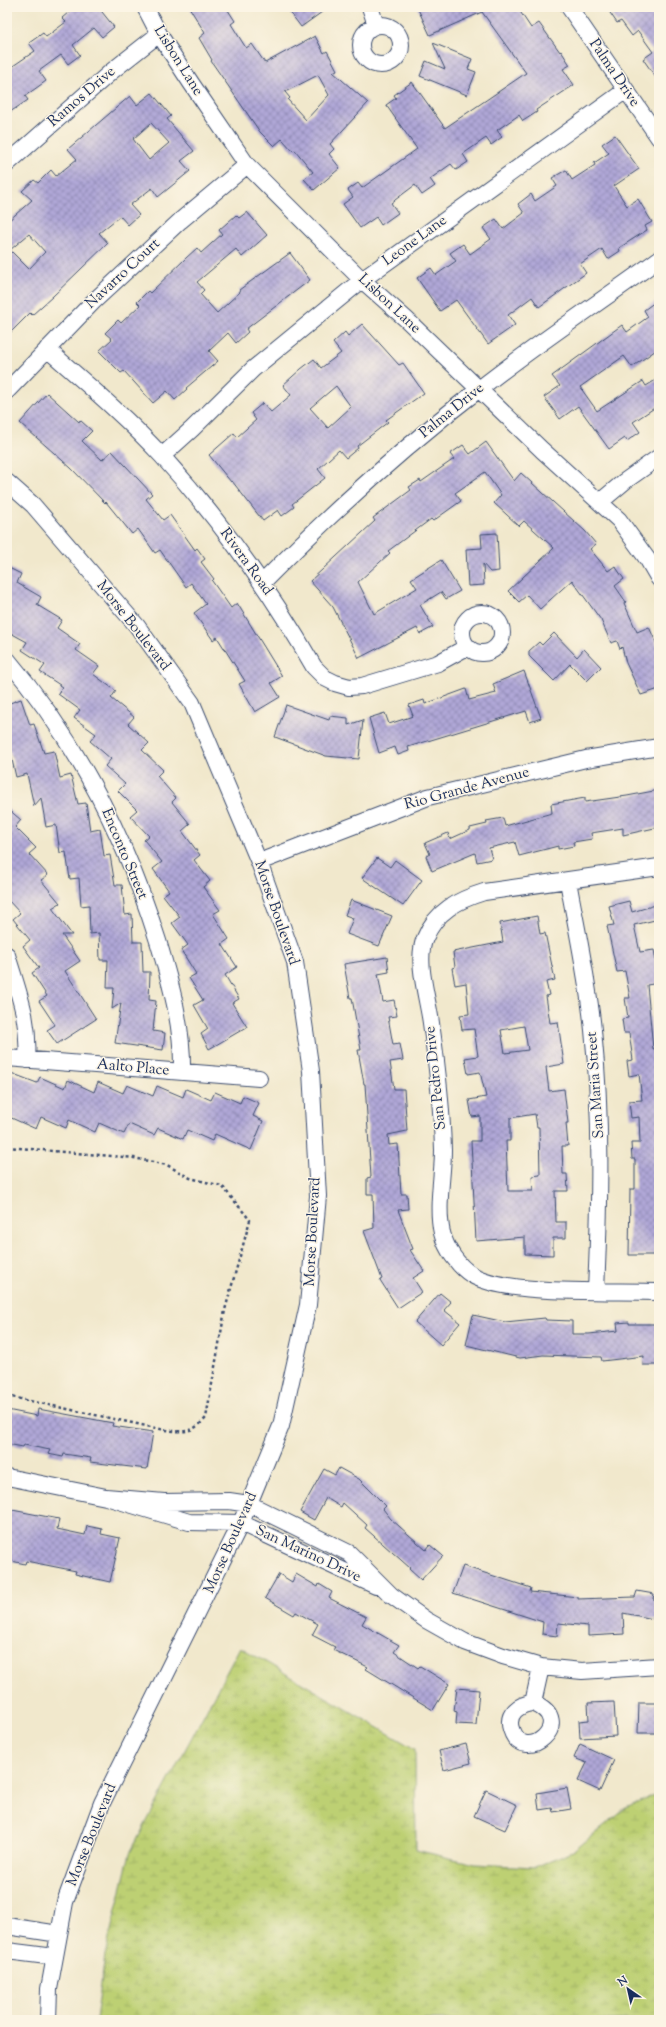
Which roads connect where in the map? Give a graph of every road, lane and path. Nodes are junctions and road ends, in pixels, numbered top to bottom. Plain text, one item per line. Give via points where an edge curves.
1 (145, 7) edge
2 (370, 7) edge
3 (569, 7) edge
4 (376, 25) dead end
5 (159, 34) junction
6 (626, 90) junction
7 (659, 138) edge
8 (7, 164) edge
9 (247, 164) junction
10 (659, 259) edge
11 (362, 280) junction
12 (47, 349) junction
13 (478, 389) junction
14 (7, 391) edge
15 (162, 456) junction
16 (659, 456) edge
17 (7, 482) edge
18 (600, 502) junction
19 (659, 579) edge
20 (262, 583) junction
21 (467, 647) dead end
22 (7, 659) edge
23 (659, 747) edge
24 (259, 862) junction
25 (659, 867) edge
26 (568, 881) junction
27 (7, 956) edge
28 (7, 1058) edge
29 (27, 1060) junction
30 (182, 1072) junction
31 (259, 1078) dead end
32 (7, 1147) edge
33 (596, 1290) junction
34 (659, 1292) edge
35 (7, 1396) edge
36 (7, 1477) edge
37 (106, 1497) junction
38 (249, 1504) junction
39 (241, 1523) junction
40 (391, 1595) junction
41 (659, 1666) edge
42 (541, 1667) junction
43 (533, 1703) dead end
44 (8, 1926) edge
45 (59, 1934) junction
46 (7, 1952) edge
47 (55, 1957) junction
48 (48, 2020) edge

1 - 5 street, Lisbon Lane
2 - 4 street
3 - 6 street, Palma Drive
5 - 8 street, Ramos Drive via 112,71
5 - 9 street, Lisbon Lane
6 - 7 street, Palma Drive
6 - 11 street, Leone Lane
9 - 11 street, Lisbon Lane
9 - 12 street, Navarro Court via 180,221
10 - 13 street, Palma Drive
11 - 13 street, Lisbon Lane
11 - 15 street, Leone Lane via 253,369
12 - 14 street, Navarro Court
12 - 15 street, Rivera Road via 103,398
13 - 18 street, Lisbon Lane
13 - 20 street, Palma Drive via 330,514
15 - 20 street, Rivera Road via 209,510
16 - 18 street
17 - 24 street, Morse Boulevard via 33,505 137,626 192,703
18 - 19 street, Lisbon Lane via 631,536
20 - 21 street, Rivera Road via 314,667 325,678 335,683 349,687 362,686 438,663
22 - 30 street, Enconto Street via 37,696 83,766 124,847 168,976 179,1022
23 - 24 street, Rio Grande Avenue via 586,759 428,797
24 - 38 street, Morse Boulevard via 295,962 311,1071 318,1196 308,1305 281,1426
25 - 26 street, San Pedro Drive
26 - 33 street, San Maria Street via 588,990 597,1072 600,1157
26 - 33 street, San Pedro Drive via 484,892 464,898 446,908 434,922 424,938 421,956 441,1116 443,1151 440,1218 448,1250 463,1268 485,1281 506,1286
27 - 29 street via 27,1020
28 - 29 street, Aalto Place
29 - 30 street, Aalto Place
30 - 31 street, Aalto Place
32 - 35 path via 134,1158 167,1165 190,1178 222,1186 250,1220 225,1310 206,1418 196,1429 187,1432 165,1430
33 - 34 street, San Pedro Drive
36 - 37 street, San Marino Drive
37 - 38 street, San Marino Drive via 164,1502 228,1501
37 - 39 street, San Marino Drive via 189,1522
38 - 39 street, Morse Boulevard
38 - 40 street, San Marino Drive via 349,1554
39 - 40 street, San Marino Drive
39 - 45 street, Morse Boulevard via 102,1803 65,1902
40 - 42 street, San Marino Drive via 426,1620 465,1642
41 - 42 street, San Marino Drive via 582,1671
42 - 43 street
44 - 45 street
44 - 46 street
45 - 47 street, Morse Boulevard
46 - 47 street
47 - 48 street, Morse Boulevard via 49,1989

